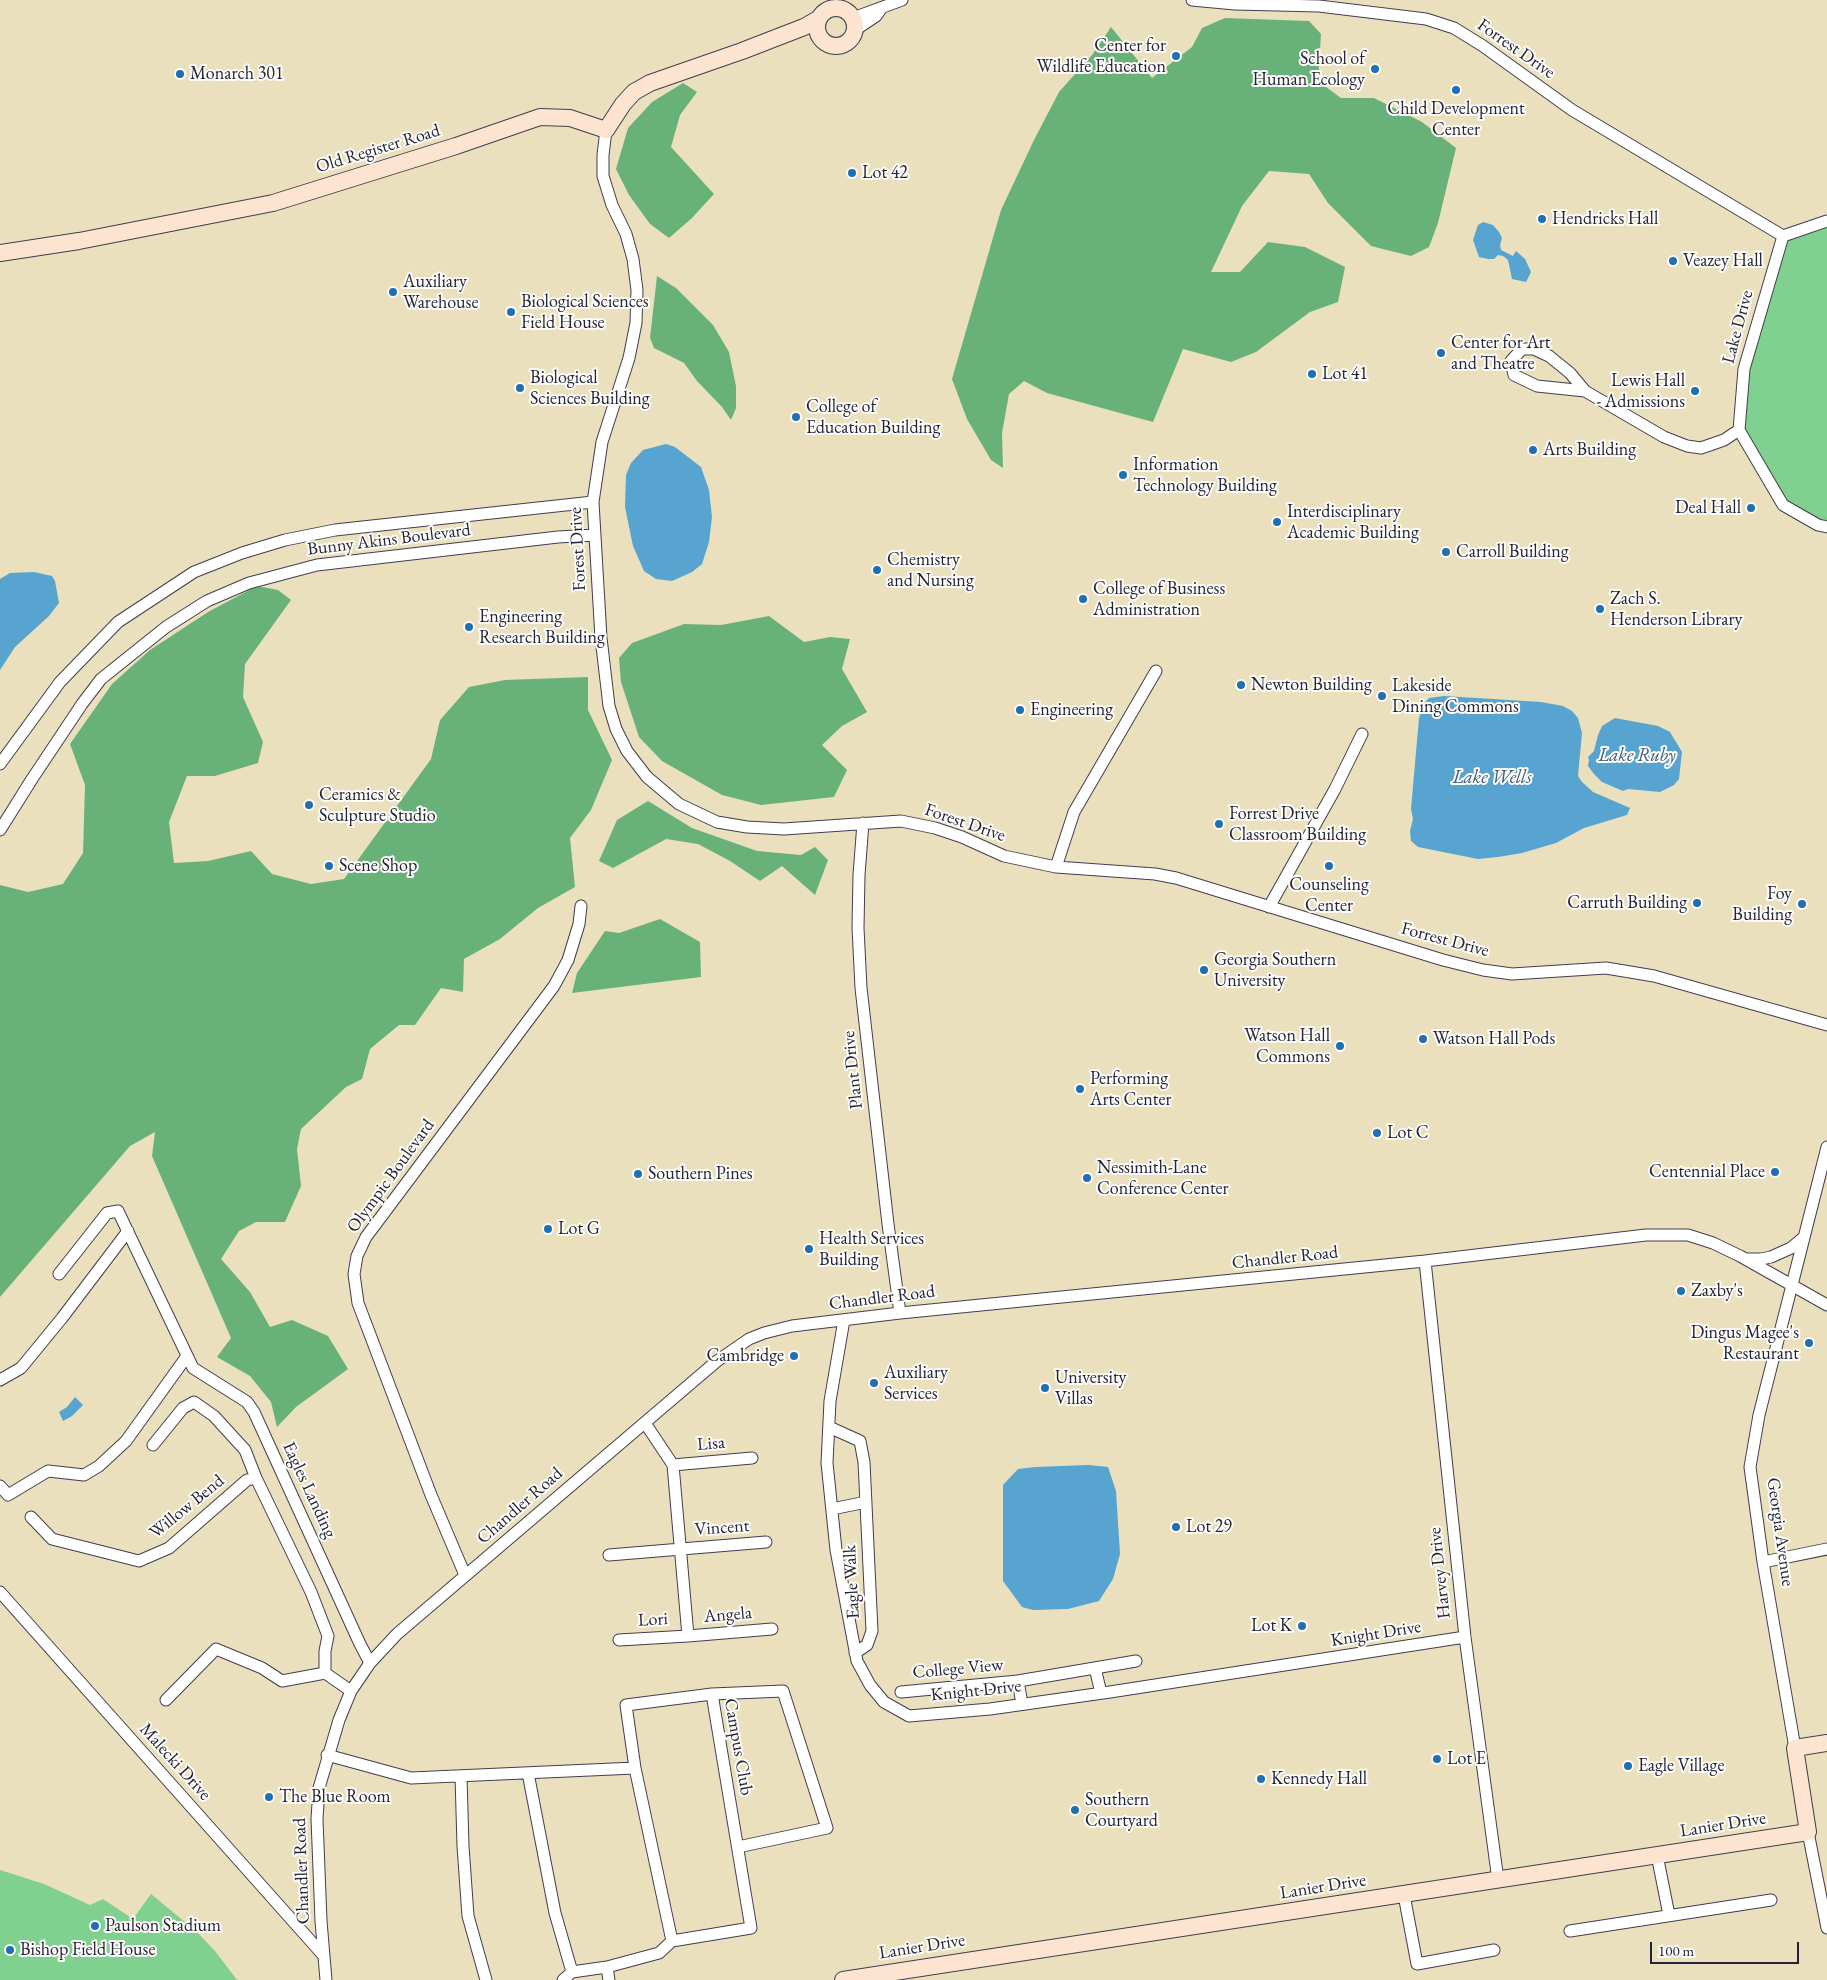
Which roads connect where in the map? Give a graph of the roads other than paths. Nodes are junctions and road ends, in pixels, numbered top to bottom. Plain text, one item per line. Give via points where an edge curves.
1 (902, 0) edge
2 (1192, 0) edge
3 (1319, 3) edge
4 (822, 10) edge
5 (848, 15) edge
6 (822, 42) junction
7 (742, 51) junction
8 (606, 130) junction
9 (1827, 221) edge
10 (1783, 236) junction
11 (0, 253) edge
12 (1585, 391) junction
13 (1739, 430) junction
14 (593, 502) junction
15 (1827, 527) edge
16 (594, 535) junction
17 (1156, 671) dead end
18 (1362, 734) dead end
19 (0, 764) edge
20 (863, 823) junction
21 (0, 830) edge
22 (1056, 867) junction
23 (581, 906) dead end
24 (1269, 907) junction
25 (1827, 1025) edge
26 (1827, 1147) edge
27 (128, 1231) junction
28 (1803, 1238) junction
29 (1745, 1259) junction
30 (1425, 1261) junction
31 (59, 1274) dead end
32 (1791, 1286) junction
33 (1827, 1305) edge
34 (900, 1313) junction
35 (844, 1320) junction
36 (187, 1356) junction
37 (0, 1380) edge
38 (645, 1423) junction
39 (829, 1427) junction
40 (153, 1445) dead end
41 (752, 1458) dead end
42 (673, 1464) junction
43 (256, 1478) junction
44 (0, 1486) edge
45 (866, 1502) junction
46 (832, 1508) junction
47 (31, 1518) dead end
48 (766, 1542) dead end
49 (679, 1548) junction
50 (1827, 1549) edge
51 (609, 1555) dead end
52 (1763, 1562) junction
53 (464, 1575) junction
54 (0, 1592) edge
55 (772, 1629) dead end
56 (688, 1636) junction
57 (1464, 1637) junction
58 (619, 1640) dead end
59 (856, 1653) junction
60 (1136, 1661) dead end
61 (370, 1663) junction
62 (1095, 1668) junction
63 (325, 1673) junction
64 (1018, 1681) junction
65 (351, 1691) junction
66 (901, 1692) dead end
67 (1101, 1693) junction
68 (712, 1694) junction
69 (166, 1700) dead end
70 (1022, 1704) junction
71 (1827, 1743) edge
72 (1795, 1748) junction
73 (327, 1755) junction
74 (635, 1768) junction
75 (528, 1772) junction
76 (461, 1776) junction
77 (1808, 1832) junction
78 (738, 1847) junction
79 (1657, 1855) junction
80 (1498, 1880) junction
81 (1404, 1895) junction
82 (1771, 1900) dead end
83 (1825, 1900) edge
84 (1669, 1915) junction
85 (1827, 1928) edge
86 (1570, 1931) dead end
87 (672, 1941) junction
88 (1494, 1950) dead end
89 (324, 1956) junction
90 (607, 1967) junction
91 (909, 1975) edge
92 (568, 1976) edge
93 (326, 1980) edge
94 (486, 1980) edge
95 (609, 1980) edge
96 (843, 1980) edge

1 - 5 street via 881,9 876,16
2 - 3 street, Forrest Drive via 1236,4
3 - 10 street, Forrest Drive via 1426,19 1454,28 1572,110
4 - 5 street via 836,8
4 - 6 street via 816,31
4 - 7 street via 804,27
5 - 6 street via 851,39 842,46
6 - 7 street via 802,40
7 - 8 street via 650,83 634,92
8 - 11 street, Old Register Road via 570,118 540,117 273,203
8 - 14 street, Forest Drive via 604,176 633,259 637,290 636,323 629,358 602,442
9 - 10 street
10 - 13 street, Lake Drive via 1744,369
12 - 12 street via 1570,373 1534,348 1522,349 1511,361 1514,375 1536,386
12 - 13 street via 1664,437 1687,446 1701,448 1724,440
13 - 15 street via 1783,505
14 - 16 street, Forest Drive
14 - 19 street, Bunny Akins Boulevard via 335,530 285,540 194,572 118,622 60,682
16 - 20 street, Forest Drive via 609,706 616,729 647,778 679,804 717,822 784,829
16 - 21 street, Bunny Akins Boulevard via 317,565 249,583 207,601 166,626 101,679 42,762
17 - 22 street via 1074,812
18 - 24 street
20 - 22 street, Forest Drive via 900,821 934,828 1004,856
20 - 34 street, Plant Drive via 858,875 861,988
22 - 24 street, Forrest Drive via 1155,874
23 - 53 street, Olympic Boulevard via 568,960 554,986 366,1237 357,1256 354,1274 358,1303
24 - 25 street, Forrest Drive via 1483,970 1512,974 1606,968 1654,976
26 - 28 street, Georgia Avenue
27 - 31 street, Eagles Landing via 118,1211 107,1213
27 - 36 street, Eagles Landing
27 - 37 street via 21,1368
28 - 29 street via 1771,1257
28 - 32 street, Georgia Avenue
29 - 30 street, Chandler Road via 1688,1235 1646,1235
29 - 32 street, Chandler Road
30 - 34 street, Chandler Road
30 - 57 street, Harvey Drive
32 - 33 street, Chandler Road
32 - 52 street, Georgia Avenue via 1759,1414 1750,1467
34 - 35 street, Chandler Road
35 - 38 street, Chandler Road via 792,1326 749,1339 717,1361
35 - 39 street, Knight Drive via 830,1401
36 - 44 street via 126,1441 99,1466 84,1475 48,1471 8,1495
36 - 61 street, Eagles Landing via 193,1368 248,1402 254,1412
38 - 42 street
38 - 53 street, Chandler Road via 510,1540
39 - 45 street, Eagle Walk via 860,1441
39 - 46 street, Knight Drive
40 - 43 street via 183,1408 194,1402 214,1416 245,1450
41 - 42 street, Lisa
42 - 49 street
43 - 47 street, Willow Bend via 247,1480 169,1548 139,1561 52,1539
43 - 63 street via 311,1592 328,1636
45 - 46 street
45 - 59 street, Eagle Walk via 872,1631 867,1646
46 - 59 street, Knight Drive via 836,1550
48 - 49 street, Vincent
49 - 51 street, Vincent
49 - 56 street
50 - 52 street
52 - 72 street, Georgia Avenue
53 - 61 street, Chandler Road via 397,1634
54 - 89 street, Malecki Drive
55 - 56 street, Angela
56 - 58 street, Lori
57 - 67 street, Knight Drive
57 - 80 street, Harvey Drive
59 - 70 street, Knight Drive via 870,1685 884,1702 909,1716
60 - 62 street, College View
61 - 65 street, Chandler Road
62 - 64 street, College View
62 - 67 street
63 - 65 street
63 - 69 street via 282,1681 262,1668 216,1649
64 - 66 street, College View
64 - 70 street, College View
65 - 73 street, Chandler Road
67 - 70 street, Knight Drive
68 - 74 street, Campus Club via 626,1705
68 - 78 street, Campus Club
68 - 78 street via 783,1691 827,1828
71 - 72 street
72 - 77 street, Georgia Avenue
73 - 76 street via 411,1778
73 - 89 street, Chandler Road via 319,1788 317,1819
74 - 75 street
74 - 87 street
75 - 76 street
75 - 92 street
76 - 94 street via 468,1916
77 - 79 street, Lanier Drive
77 - 83 street, Georgia Avenue
78 - 87 street, Campus Club via 751,1928
79 - 80 street, Lanier Drive
79 - 84 street
80 - 81 street, Lanier Drive
81 - 88 street via 1417,1964
81 - 91 street, Lanier Drive
82 - 84 street
83 - 85 street, Georgia Avenue
84 - 86 street
87 - 90 street, Campus Club via 659,1953
89 - 93 street, Chandler Road
90 - 92 street, Campus Club
90 - 95 street
91 - 96 street, Lanier Drive

